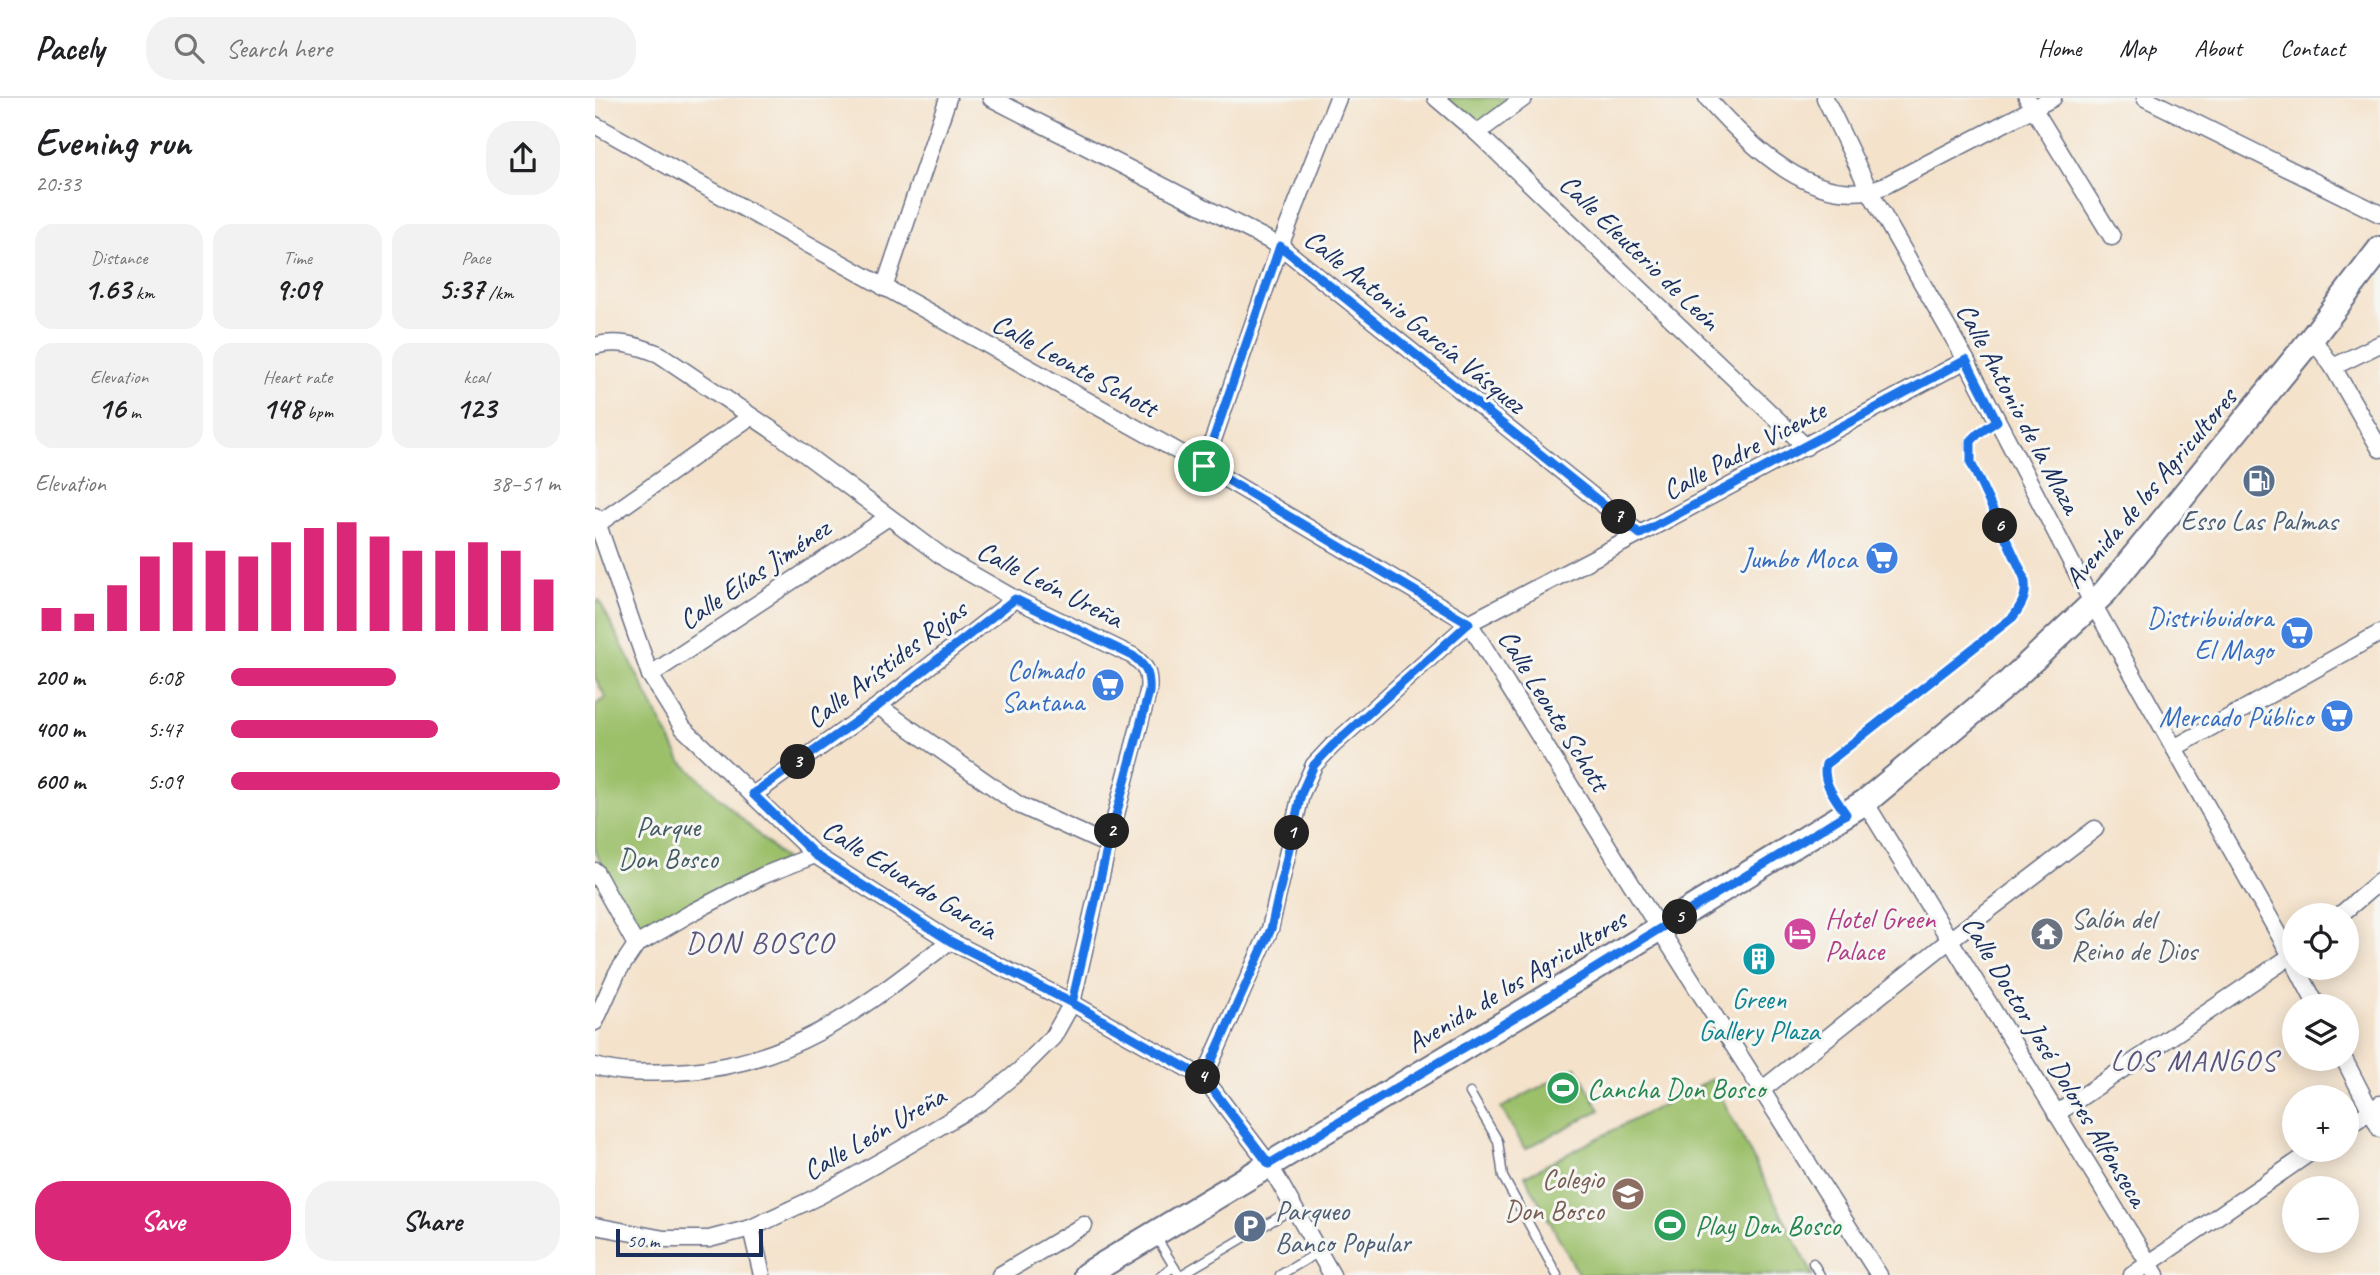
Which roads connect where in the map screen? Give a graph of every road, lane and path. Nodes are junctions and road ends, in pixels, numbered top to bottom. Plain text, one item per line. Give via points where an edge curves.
1 (948, 98) edge
2 (991, 98) edge
3 (1338, 98) edge
4 (1436, 98) edge
5 (1524, 98) edge
6 (1707, 98) edge
7 (1825, 98) edge
8 (2053, 98) edge
9 (2145, 98) edge
10 (2030, 104) edge
11 (595, 125) edge
12 (1477, 134) junction
13 (1870, 192) junction
14 (2380, 214) edge
15 (2112, 237) dead end
16 (1280, 246) junction
17 (2380, 249) edge
18 (884, 288) junction
19 (2312, 338) junction
20 (2380, 344) edge
21 (595, 346) edge
22 (1966, 360) junction
23 (2333, 368) junction
24 (750, 417) junction
25 (1997, 421) junction
26 (1806, 447) junction
27 (2380, 449) edge
28 (1204, 466) junction
29 (887, 518) junction
30 (596, 522) edge
31 (1640, 534) junction
32 (1015, 599) junction
33 (2093, 604) junction
34 (1469, 623) junction
35 (2380, 634) edge
36 (650, 675) junction
37 (878, 706) junction
38 (2174, 748) junction
39 (753, 794) junction
40 (1855, 808) junction
41 (2095, 829) dead end
42 (1108, 845) junction
43 (815, 855) junction
44 (595, 871) edge
45 (2380, 881) edge
46 (2354, 903) edge
47 (1660, 930) junction
48 (1951, 939) junction
49 (2282, 939) edge
50 (950, 941) junction
51 (636, 945) junction
52 (2282, 968) edge
53 (1072, 1003) junction
54 (595, 1022) edge
55 (595, 1066) edge
56 (2352, 1071) edge
57 (1204, 1078) junction
58 (1763, 1089) junction
59 (1470, 1093) dead end
60 (2375, 1107) edge
61 (2056, 1114) junction
62 (2359, 1118) edge
63 (2380, 1129) edge
64 (2297, 1162) edge
65 (1269, 1164) junction
66 (1294, 1208) junction
67 (1084, 1225) dead end
68 (595, 1226) edge
69 (751, 1227) junction
70 (1154, 1234) junction
71 (1319, 1252) junction
72 (1813, 1263) dead end
73 (2152, 1269) edge
74 (1098, 1272) edge
75 (1178, 1272) edge
76 (762, 1275) edge
77 (1000, 1275) edge
78 (1161, 1275) edge
79 (1280, 1275) edge
80 (1332, 1275) edge
81 (1557, 1275) edge
82 (1820, 1275) edge
83 (1879, 1275) edge
84 (2132, 1275) edge

1 - 18 street
2 - 16 street, Calle Antonio García Vásquez
3 - 16 street
4 - 12 street, Calle Eleuterio de León
5 - 12 street
6 - 13 street via 1740,135 1802,178 1837,191
7 - 13 street, Calle Antonio de la Maza
8 - 10 street
9 - 14 street
10 - 13 street
10 - 15 street
11 - 18 street, Calle Leonte Schott
12 - 26 street, Calle Eleuterio de León
13 - 22 street, Calle Antonio de la Maza
16 - 28 street
16 - 31 street, Calle Antonio García Vásquez
17 - 19 main road, Avenida de los Agricultores
18 - 28 street, Calle Leonte Schott
19 - 23 street
19 - 33 main road, Avenida de los Agricultores
20 - 23 street
21 - 24 street, Calle León Ureña via 641,346 659,354
22 - 25 street, Calle Antonio de la Maza
22 - 26 street, Calle Padre Vicente
23 - 27 street
24 - 29 street, Calle León Ureña
24 - 30 street
25 - 33 street, Calle Antonio de la Maza
25 - 40 lane via 1971,441 1971,463 2024,577 2027,590 2022,604 2013,617 1826,764 1827,783
26 - 31 street, Calle Padre Vicente
28 - 34 street, Calle Leonte Schott
29 - 32 street, Calle León Ureña
29 - 36 street, Calle Elías Jiménez
30 - 36 street, Calle Eduardo García
31 - 34 street, Calle Padre Vicente
32 - 37 street, Calle Arístides Rojas
32 - 42 street, Calle León Ureña via 1133,656 1150,678
33 - 38 street, Calle Antonio de la Maza
33 - 40 main road, Avenida de los Agricultores via 2008,683
34 - 47 street, Calle Leonte Schott
34 - 57 street, Calle Padre Vicente via 1314,765 1301,794 1271,929
35 - 38 street
36 - 39 street, Calle Eduardo García via 683,728
37 - 39 street, Calle Arístides Rojas
37 - 42 street via 1019,804
38 - 49 street, Calle Antonio de la Maza
39 - 43 street, Calle Eduardo García
40 - 47 main road, Avenida de los Agricultores
40 - 48 street, Calle Doctor José Dolores Alfonseca
41 - 48 street
42 - 53 street, Calle León Ureña
43 - 50 street, Calle Eduardo García
43 - 51 street via 762,876
44 - 51 street
45 - 46 street
47 - 58 street, Calle Leonte Schott
47 - 65 main road, Avenida de los Agricultores
48 - 58 street
48 - 61 street, Calle Doctor José Dolores Alfonseca
50 - 53 street, Calle Eduardo García
50 - 55 street via 841,1021 767,1056 686,1072 644,1074
51 - 54 street via 617,973
52 - 61 street
53 - 57 street, Calle Eduardo García
53 - 69 street, Calle León Ureña via 1053,1037 981,1102 819,1196
56 - 60 street
57 - 65 street, Calle Eduardo García
58 - 83 street, Calle Leonte Schott
59 - 81 lane via 1498,1140 1503,1177
60 - 62 street
60 - 63 street
61 - 73 street, Calle Doctor José Dolores Alfonseca
64 - 73 street
65 - 66 street, Calle Eduardo García
65 - 70 main road, Avenida de los Agricultores
66 - 71 street, Calle Eduardo García
66 - 75 lane
67 - 77 street
68 - 69 street, Calle León Ureña via 664,1239 709,1238
69 - 76 street
70 - 74 main road, Avenida de los Agricultores
70 - 75 lane
71 - 79 lane
71 - 80 street, Calle Eduardo García
72 - 82 lane
73 - 84 street
75 - 78 lane

